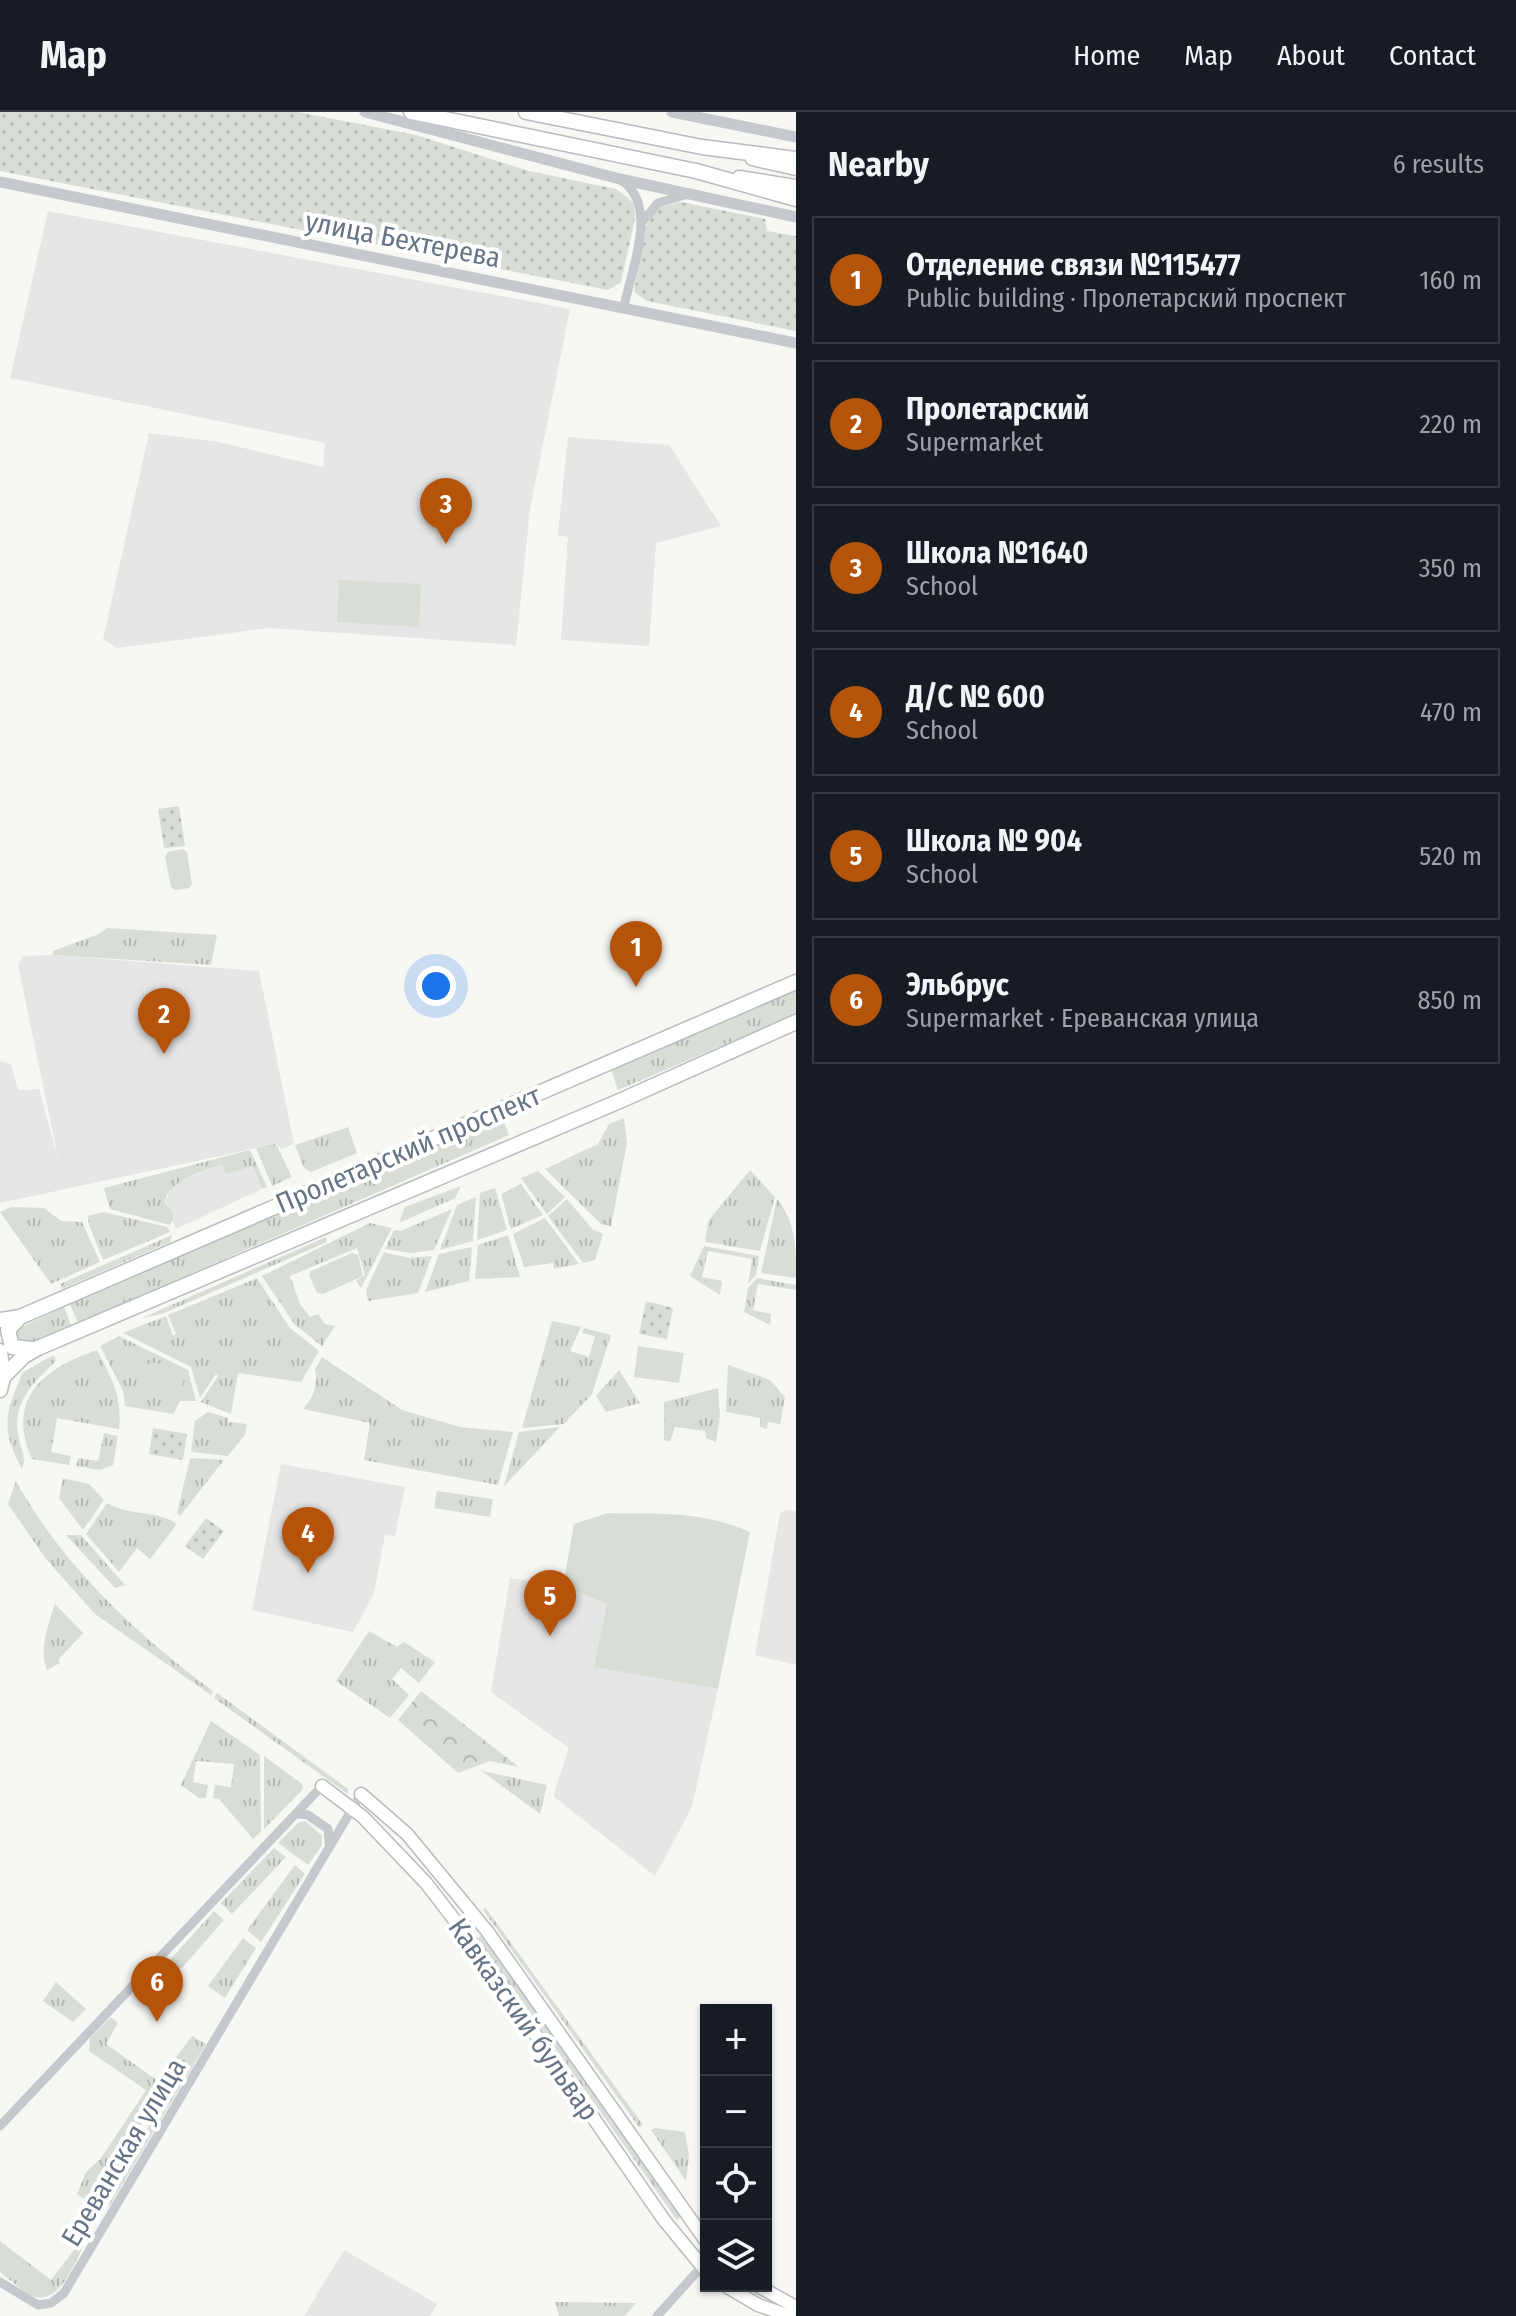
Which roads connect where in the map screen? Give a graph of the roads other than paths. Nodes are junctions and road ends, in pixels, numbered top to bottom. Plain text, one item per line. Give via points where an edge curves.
1 (365, 112) edge
2 (411, 112) edge
3 (526, 112) edge
4 (672, 112) edge
5 (692, 114) edge
6 (796, 137) edge
7 (702, 147) junction
8 (796, 159) edge
9 (796, 169) edge
10 (696, 171) junction
11 (620, 179) junction
12 (0, 182) edge
13 (796, 186) edge
14 (697, 195) junction
15 (796, 199) edge
16 (796, 217) edge
17 (641, 225) junction
18 (624, 307) junction
19 (796, 343) edge
20 (796, 982) edge
21 (796, 1022) edge
22 (20, 1317) junction
23 (0, 1320) edge
24 (38, 1348) junction
25 (0, 1351) edge
26 (2, 1383) edge
27 (322, 1786) joint
28 (361, 1794) joint
29 (352, 1808) junction
30 (299, 1814) junction
31 (329, 1843) junction
32 (466, 1905) junction
33 (451, 1917) junction
34 (487, 1931) junction
35 (473, 1944) junction
36 (0, 2126) edge
37 (700, 2233) edge
38 (700, 2261) edge
39 (700, 2271) edge
40 (0, 2282) edge
41 (736, 2292) edge
42 (769, 2292) edge
43 (796, 2307) edge
44 (657, 2316) edge
45 (790, 2316) edge

1 - 11 street
2 - 10 main road
3 - 7 main road
4 - 5 street
5 - 6 street
7 - 8 main road
7 - 9 main road
10 - 13 main road
10 - 15 main road
11 - 14 street
11 - 17 street via 637,194
12 - 18 street, улица Бехтерева
14 - 16 street
14 - 17 street via 658,203
17 - 18 street
18 - 19 street, улица Бехтерева
20 - 22 main road, Пролетарский проспект
21 - 24 main road, Пролетарский проспект
22 - 23 main road, Пролетарский проспект
22 - 24 main road via 8,1330 12,1347
24 - 26 main road, Пролетарский проспект via 24,1356
25 - 26 main road
27 - 29 main road, Кавказский бульвар
27 - 30 street
28 - 29 street, Ереванская улица
28 - 32 main road, Кавказский бульвар via 407,1834
29 - 31 street, Ереванская улица
29 - 33 main road, Кавказский бульвар via 400,1854
30 - 31 street via 328,1829
30 - 36 street
31 - 40 street, Ереванская улица via 64,2293 38,2305
32 - 33 street via 464,1919
32 - 34 main road, Кавказский бульвар
33 - 35 main road, Кавказский бульвар
34 - 35 street via 475,1929
34 - 37 main road, Кавказский бульвар
35 - 38 main road, Кавказский бульвар
39 - 44 street
41 - 45 main road
42 - 43 main road

